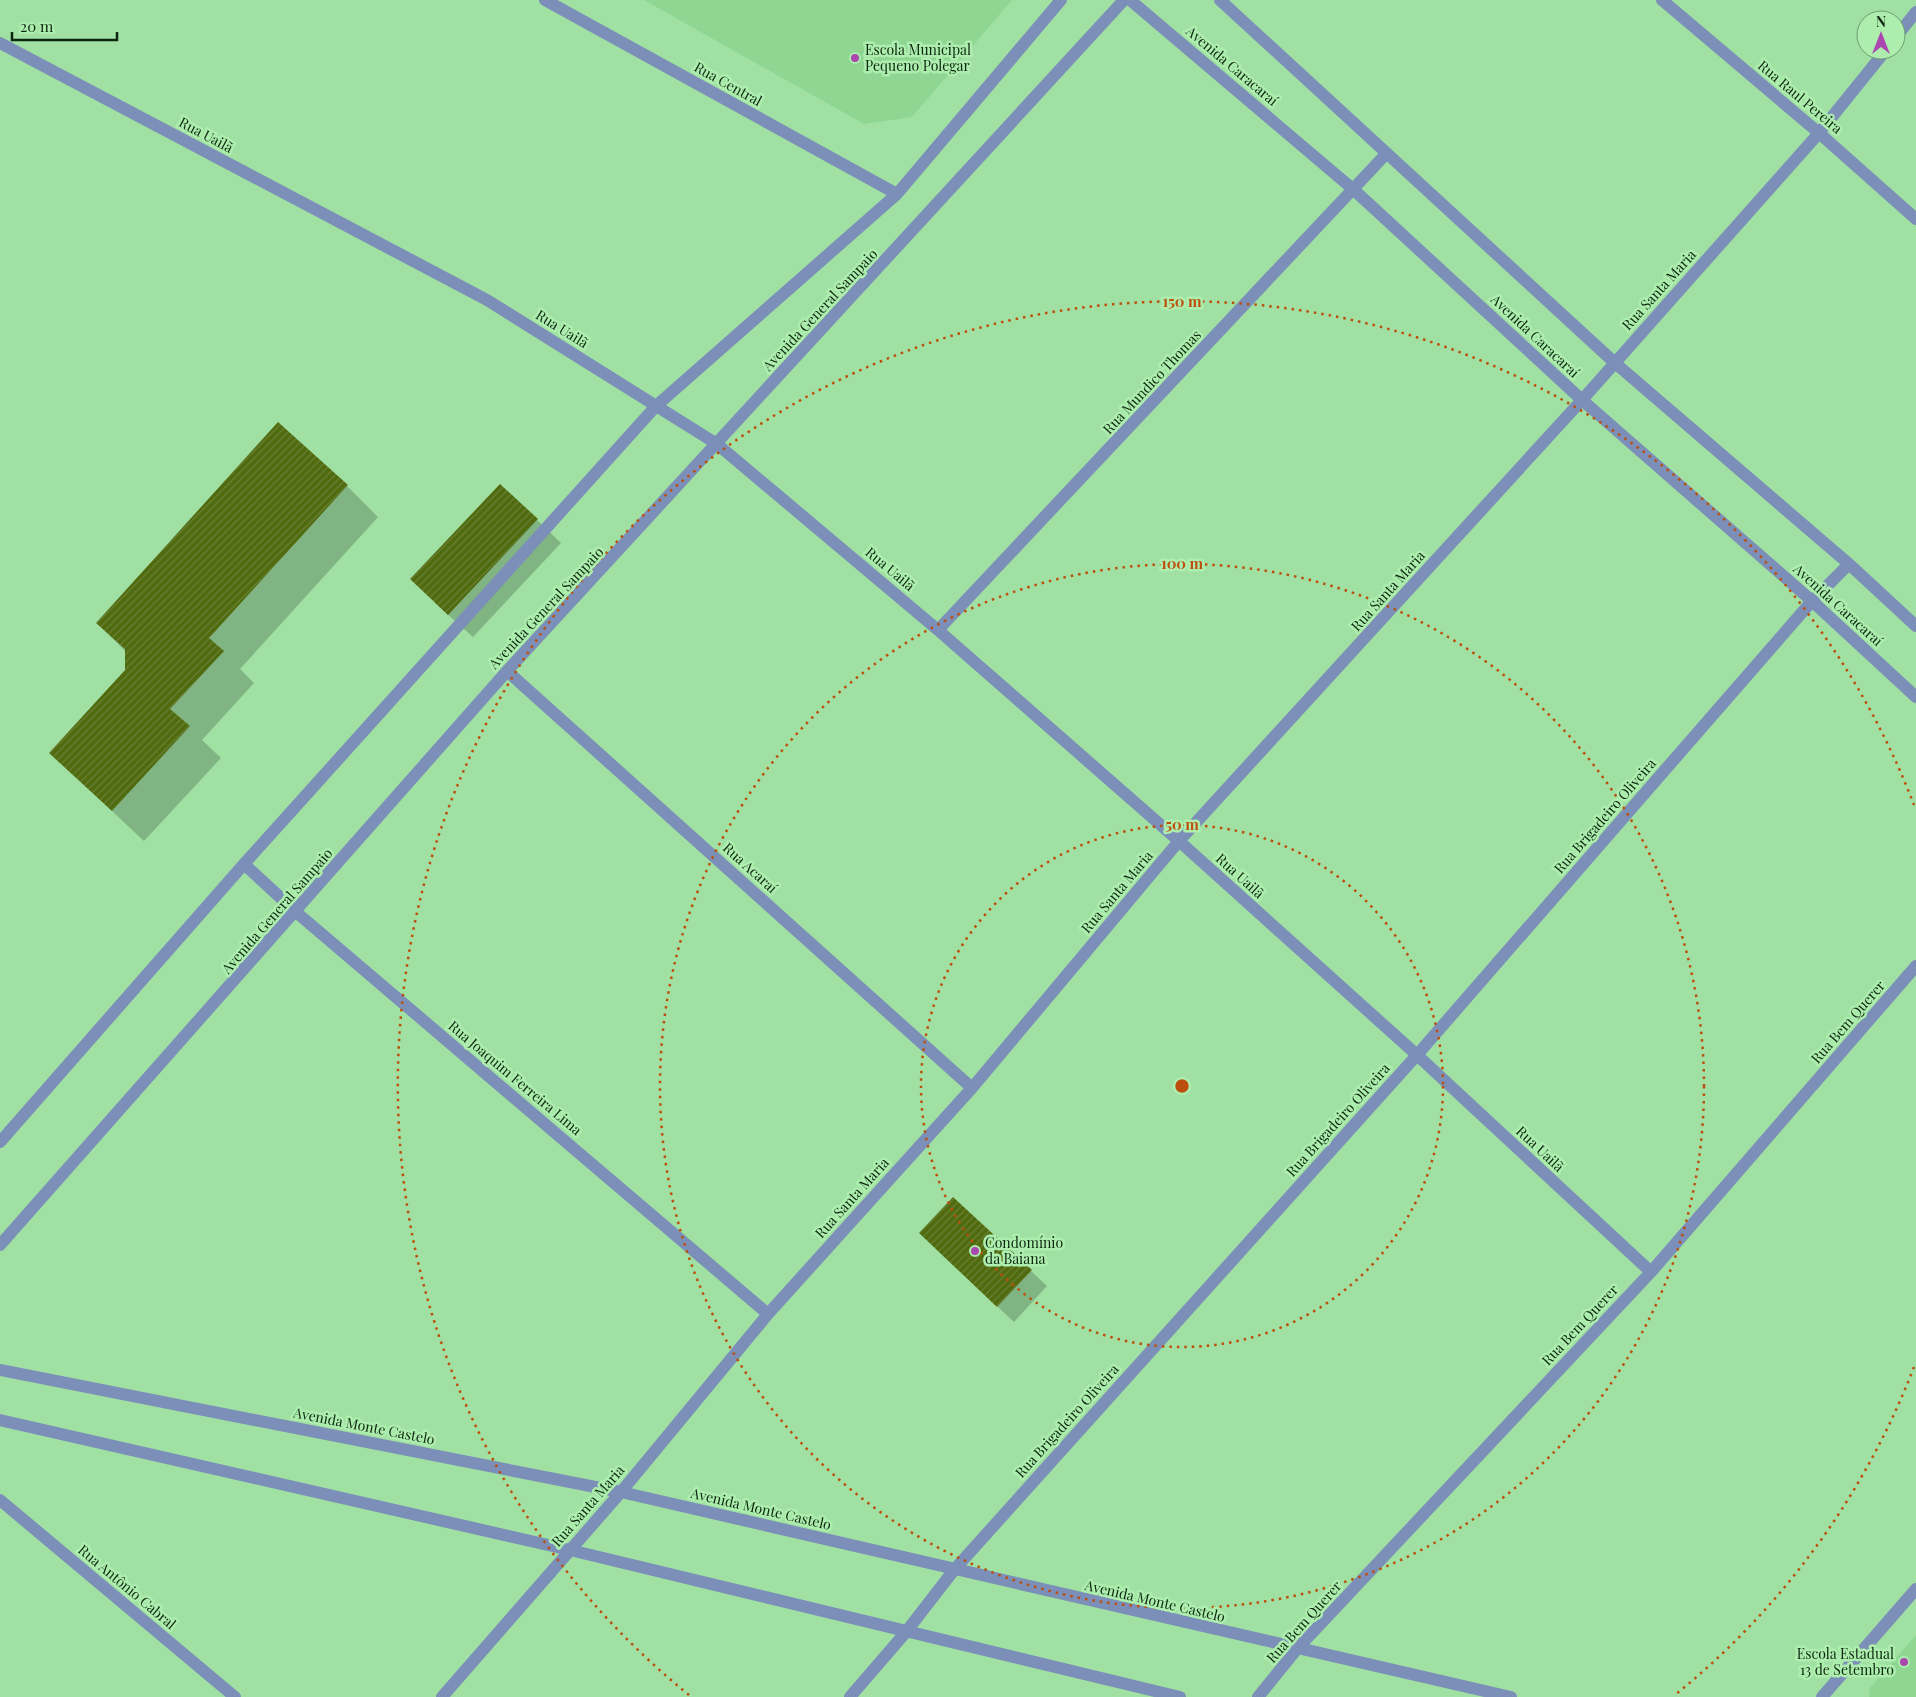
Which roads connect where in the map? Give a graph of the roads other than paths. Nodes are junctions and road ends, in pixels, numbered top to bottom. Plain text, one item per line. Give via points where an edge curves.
1 (545, 0) edge
2 (1061, 0) edge
3 (1124, 0) edge
4 (1130, 0) edge
5 (1220, 0) edge
6 (1662, 0) edge
7 (1916, 12) edge
8 (1906, 24) edge
9 (0, 43) edge
10 (1878, 60) edge
11 (1819, 133) junction
12 (1386, 154) junction
13 (1354, 190) junction
14 (897, 194) junction
15 (1916, 219) edge
16 (1615, 363) junction
17 (1582, 400) junction
18 (656, 406) junction
19 (717, 444) junction
20 (1849, 564) junction
21 (1812, 601) junction
22 (1916, 626) edge
23 (938, 630) junction
24 (507, 671) junction
25 (1916, 697) edge
26 (1179, 841) junction
27 (244, 864) junction
28 (296, 912) junction
29 (1916, 966) edge
30 (1417, 1055) junction
31 (972, 1088) junction
32 (0, 1142) edge
33 (0, 1245) edge
34 (1651, 1272) junction
35 (768, 1314) junction
36 (0, 1370) edge
37 (0, 1420) edge
38 (621, 1492) junction
39 (0, 1500) edge
40 (570, 1550) junction
41 (954, 1570) junction
42 (1916, 1589) edge
43 (906, 1632) junction
44 (1297, 1649) junction
45 (235, 1697) edge
46 (442, 1697) edge
47 (850, 1697) edge
48 (1180, 1697) edge
49 (1258, 1697) edge
50 (1511, 1697) edge
51 (1822, 1697) edge

1 - 14 street, Rua Central
2 - 14 street, Avenida General Sampaio
3 - 19 street, Avenida General Sampaio
4 - 13 street, Avenida Caracaraí
5 - 12 street
6 - 11 street, Rua Raul Pereira
7 - 8 street
9 - 18 street, Rua Uailã via 487,300
10 - 11 street, Rua Santa Maria
11 - 15 street, Rua Raul Pereira
11 - 16 street, Rua Santa Maria
12 - 13 street, Rua Mundico Thomas
12 - 16 street
13 - 17 street, Avenida Caracaraí
13 - 23 street, Rua Mundico Thomas
14 - 18 street, Avenida General Sampaio
16 - 17 street, Rua Santa Maria
16 - 20 street
17 - 21 street, Avenida Caracaraí
17 - 26 street, Rua Santa Maria
18 - 19 street, Rua Uailã
18 - 27 street, Avenida General Sampaio
19 - 23 street, Rua Uailã
19 - 24 street, Avenida General Sampaio
20 - 21 street, Rua Brigadeiro Oliveira
20 - 22 street
21 - 25 street, Avenida Caracaraí
21 - 30 street, Rua Brigadeiro Oliveira
23 - 26 street, Rua Uailã
24 - 28 street, Avenida General Sampaio
24 - 31 street, Rua Acaraí
26 - 30 street, Rua Uailã
26 - 31 street, Rua Santa Maria
27 - 28 street, Rua Joaquim Ferreira Lima
27 - 32 street, Avenida General Sampaio
28 - 33 street, Avenida General Sampaio
28 - 35 street, Rua Joaquim Ferreira Lima
29 - 34 street, Rua Bem Querer
30 - 34 street, Rua Uailã
30 - 41 street, Rua Brigadeiro Oliveira
31 - 35 street, Rua Santa Maria
34 - 44 street, Rua Bem Querer
35 - 38 street, Rua Santa Maria
36 - 38 street, Avenida Monte Castelo
37 - 40 street
38 - 40 street, Rua Santa Maria
38 - 41 street, Avenida Monte Castelo
39 - 45 street, Rua Antônio Cabral
40 - 43 street
40 - 46 street, Rua Santa Maria
41 - 43 street, Rua Brigadeiro Oliveira
41 - 44 street, Avenida Monte Castelo
42 - 51 street
43 - 47 street, Rua Brigadeiro Oliveira
43 - 48 street
44 - 49 street, Rua Bem Querer
44 - 50 street, Avenida Monte Castelo

